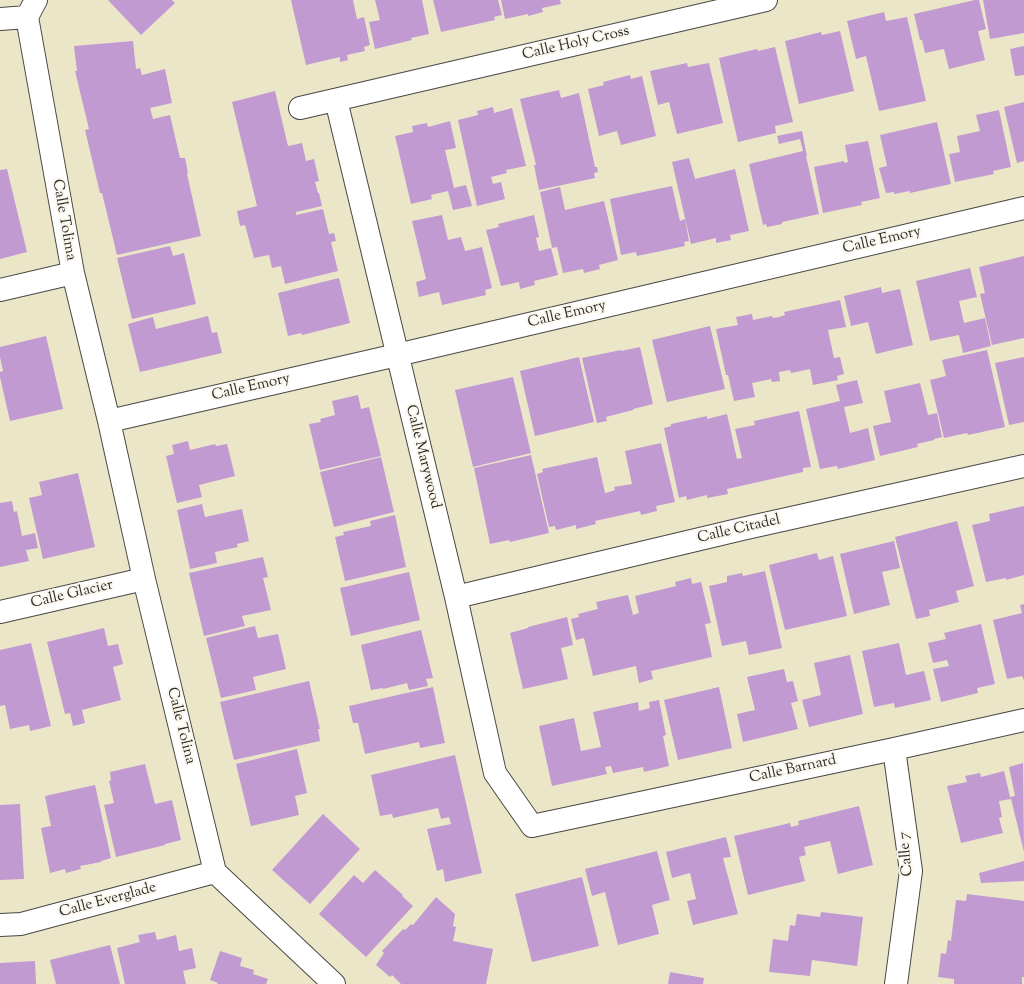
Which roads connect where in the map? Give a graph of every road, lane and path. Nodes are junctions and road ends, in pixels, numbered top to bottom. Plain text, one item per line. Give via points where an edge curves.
1 (766, 0) edge
2 (31, 8) edge
3 (0, 20) edge
4 (336, 100) junction
5 (300, 108) dead end
6 (1024, 208) edge
7 (73, 273) junction
8 (0, 290) edge
9 (397, 355) junction
10 (109, 421) junction
11 (1024, 466) edge
12 (144, 579) junction
13 (456, 597) junction
14 (0, 612) edge
15 (1024, 720) edge
16 (894, 749) junction
17 (562, 819) joint
18 (215, 872) junction
19 (0, 925) edge
20 (334, 984) edge
21 (896, 984) edge

1 - 4 street, Calle Holy Cross
2 - 3 street
2 - 7 street, Calle Tolima
4 - 5 street
4 - 9 street, Calle Marywood
6 - 9 street, Calle Emory
7 - 8 street
7 - 10 street, Calle Tolima
9 - 10 street, Calle Emory
9 - 13 street, Calle Marywood
10 - 12 street, Calle Tolina
11 - 13 street, Calle Citadel
12 - 14 street, Calle Glacier
12 - 18 street, Calle Tolina
13 - 17 street, Calle Marywood via 495,773 532,826
15 - 16 street, Calle Barnard
16 - 17 street, Calle Barnard
16 - 21 street, Calle 7 via 911,871
18 - 19 street, Calle Everglade via 21,924
18 - 20 street

